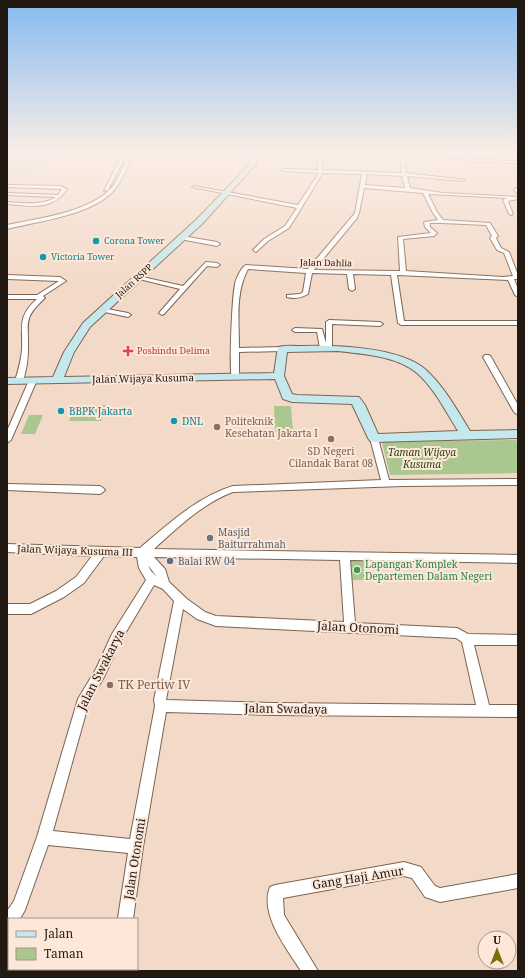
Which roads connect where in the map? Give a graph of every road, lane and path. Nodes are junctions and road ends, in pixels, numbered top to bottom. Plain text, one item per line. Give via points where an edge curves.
1 (57, 199) edge
2 (91, 199) edge
3 (100, 199) edge
4 (220, 199) edge
5 (256, 199) edge
6 (305, 199) edge
7 (360, 199) edge
8 (428, 199) edge
9 (518, 199) edge
10 (7, 203) edge
11 (300, 207) junction
12 (511, 214) dead end
13 (442, 221) junction
14 (7, 224) edge
15 (7, 227) edge
16 (182, 238) junction
17 (217, 244) dead end
18 (256, 250) dead end
19 (216, 264) dead end
20 (309, 272) junction
21 (350, 272) junction
22 (394, 273) junction
23 (403, 273) junction
24 (7, 277) edge
25 (514, 278) edge
26 (137, 279) junction
27 (184, 288) junction
28 (352, 289) dead end
29 (518, 295) edge
30 (290, 296) dead end
31 (7, 297) edge
32 (42, 298) dead end
33 (102, 310) junction
34 (162, 313) dead end
35 (128, 315) dead end
36 (518, 323) edge
37 (380, 324) dead end
38 (294, 330) dead end
39 (326, 348) junction
40 (282, 349) junction
41 (236, 350) junction
42 (487, 357) dead end
43 (279, 376) junction
44 (235, 377) junction
45 (19, 380) junction
46 (33, 380) junction
47 (57, 380) junction
48 (7, 381) edge
49 (518, 412) edge
50 (518, 434) edge
51 (467, 436) junction
52 (374, 438) junction
53 (7, 440) edge
54 (518, 482) edge
55 (386, 484) junction
56 (7, 487) edge
57 (100, 490) dead end
58 (7, 548) edge
59 (101, 552) junction
60 (143, 552) junction
61 (345, 555) junction
62 (518, 559) edge
63 (152, 579) junction
64 (165, 585) junction
65 (179, 601) junction
66 (7, 609) edge
67 (350, 628) junction
68 (467, 639) junction
69 (518, 640) edge
70 (161, 706) junction
71 (484, 711) junction
72 (518, 711) edge
73 (44, 837) junction
74 (136, 847) junction
75 (518, 881) edge
76 (12, 917) edge
77 (126, 918) edge
78 (310, 971) edge

1 - 10 street via 40,204
2 - 14 street via 68,209
3 - 15 street via 73,211
4 - 16 street, Jalan RSPP
5 - 11 street
6 - 11 street
7 - 20 street via 354,218
8 - 13 street
9 - 12 street via 505,200
11 - 18 street via 288,227 266,240
13 - 23 street via 427,222 428,227 434,232 432,236 400,238
13 - 25 street via 486,223 495,236 494,240 499,249 506,252
16 - 17 street
16 - 26 street, Jalan RSPP
19 - 27 street via 206,264
20 - 21 street, Jalan Dahlia
20 - 30 street via 306,293 301,296
20 - 41 street, Jalan Dahlia via 246,267 239,280 236,294
21 - 22 street, Jalan Dahlia
21 - 28 street
22 - 23 street, Jalan Dahlia
22 - 36 street via 401,323
23 - 25 street, Jalan Dahlia
24 - 31 street via 63,280 38,297
25 - 29 street
26 - 27 street
26 - 33 street, Jalan RSPP
27 - 34 street
32 - 45 street via 31,307 24,324 25,359
33 - 35 street
33 - 47 street, Jalan RSPP via 82,331 69,352
37 - 39 street via 329,322
38 - 39 street via 320,330
39 - 40 street
39 - 51 street via 366,352 408,362 421,370 441,395
40 - 41 street
40 - 43 street
41 - 44 street, Jalan Dahlia
42 - 49 street
43 - 44 street, Jalan Wijaya Kusuma
43 - 52 street via 287,396 291,398 355,400 360,405
44 - 47 street, Jalan Wijaya Kusuma
45 - 46 street, Jalan Wijaya Kusuma
45 - 48 street, Jalan Wijaya Kusuma
46 - 47 street, Jalan Wijaya Kusuma
46 - 53 street
50 - 51 street
51 - 52 street
52 - 55 street
54 - 55 street
55 - 60 street via 227,490 171,528
56 - 57 street
58 - 59 street, Jalan Wijaya Kusuma III
59 - 60 street, Jalan Wijaya Kusuma III
59 - 66 street via 80,580 60,594 31,609
60 - 61 street, Jalan Wijaya Kusuma III
60 - 63 street via 143,564
60 - 64 street via 161,572
61 - 62 street, Jalan Wijaya Kusuma III
61 - 67 street
63 - 64 street
63 - 73 street, Jalan Swakarya via 116,638 100,673 84,699
64 - 65 street, Jalan Otonomi
65 - 67 street, Jalan Otonomi via 205,619 216,621
65 - 70 street
67 - 68 street, Jalan Otonomi via 457,632
68 - 69 street
68 - 71 street
70 - 71 street, Jalan Swadaya
70 - 74 street, Jalan Otonomi
71 - 72 street, Jalan Swadaya
73 - 74 street
73 - 76 street, Jalan Swakarya via 20,905
74 - 77 street, Jalan Otonomi
75 - 78 street, Gang Haji Amur via 440,895 430,892 416,872 404,869 275,892 277,917

